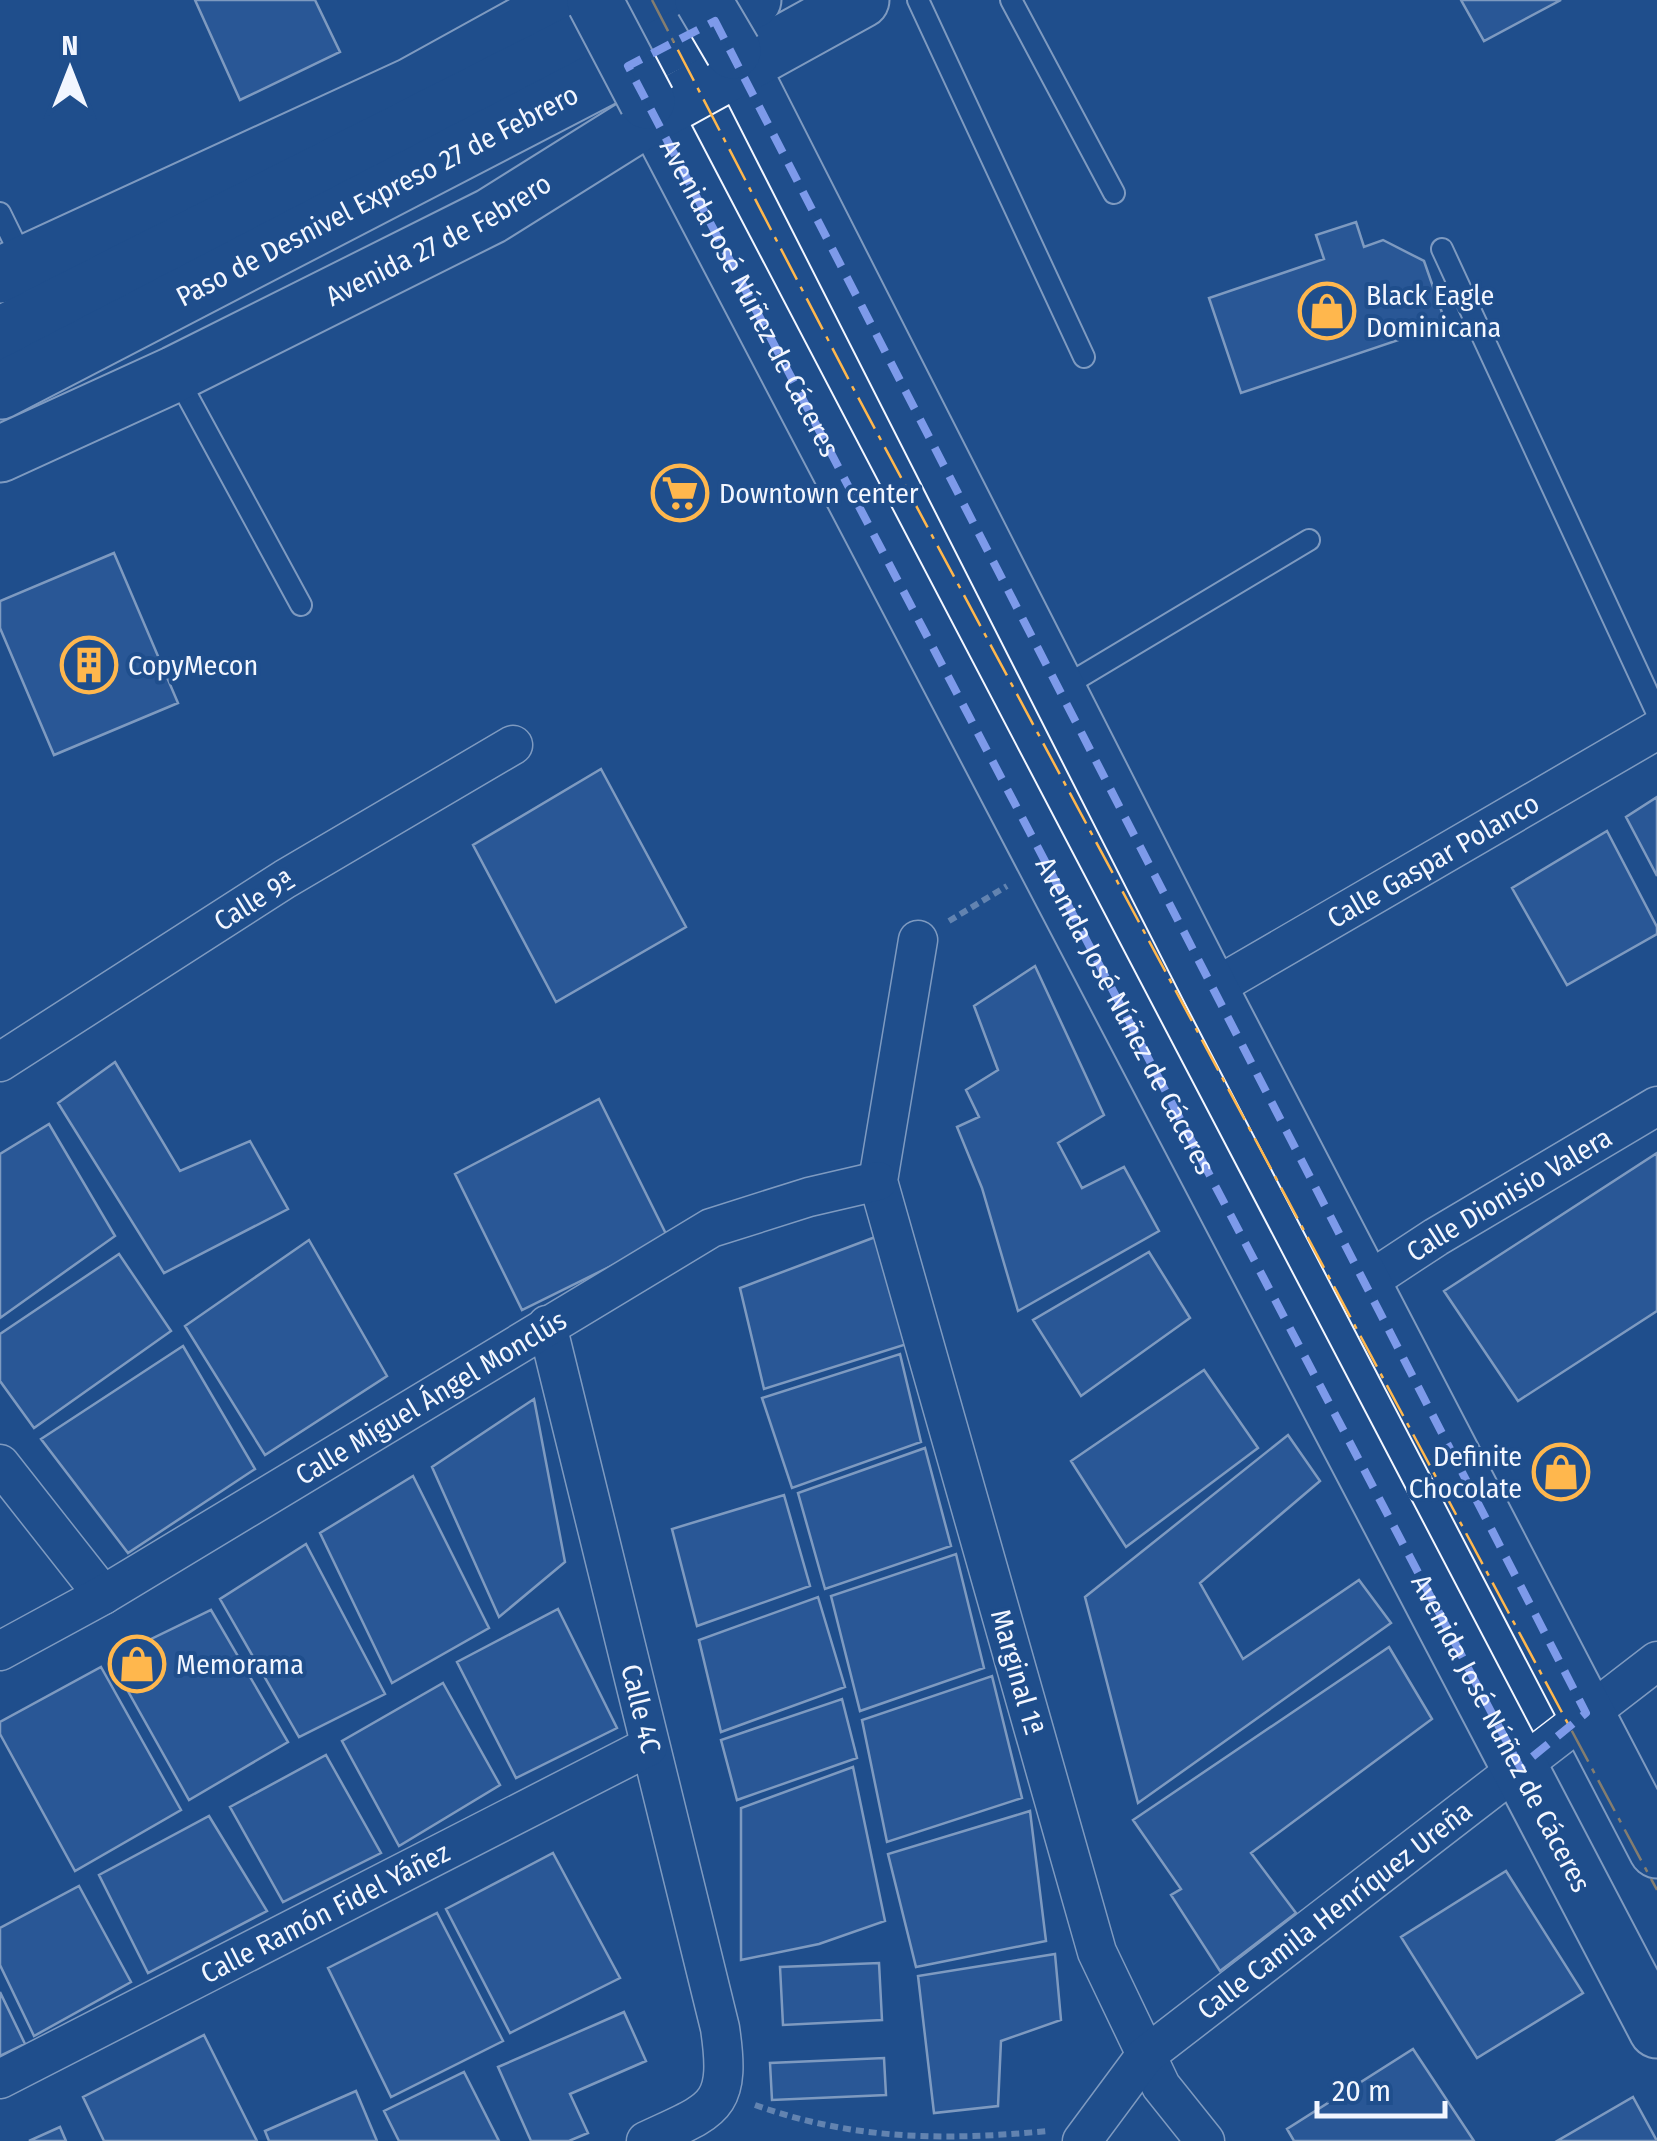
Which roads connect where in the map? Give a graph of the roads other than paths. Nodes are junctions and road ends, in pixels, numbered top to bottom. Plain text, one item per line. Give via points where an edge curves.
1 (661, 0) edge
2 (703, 0) edge
3 (754, 0) edge
4 (861, 0) edge
5 (918, 0) edge
6 (1011, 0) edge
7 (585, 1) edge
8 (737, 59) junction
9 (651, 108) junction
10 (1114, 193) dead end
11 (0, 212) edge
12 (1442, 249) dead end
13 (12, 269) edge
14 (0, 335) edge
15 (1084, 357) dead end
16 (175, 374) junction
17 (0, 391) edge
18 (0, 454) edge
19 (1309, 540) dead end
20 (302, 605) dead end
21 (1058, 690) junction
22 (1657, 714) edge
23 (1657, 730) edge
24 (513, 745) dead end
25 (918, 940) road end
26 (1210, 990) junction
27 (0, 1062) edge
28 (1657, 1106) edge
29 (878, 1181) junction
30 (1362, 1284) junction
31 (547, 1326) junction
32 (0, 1464) edge
33 (103, 1595) junction
34 (0, 1652) edge
35 (1657, 1661) edge
36 (1586, 1713) junction
37 (648, 1747) junction
38 (1520, 1768) junction
39 (1657, 1850) edge
40 (1657, 2030) edge
41 (1145, 2056) junction
42 (0, 2079) edge
43 (1087, 2132) edge
44 (646, 2141) edge
45 (1205, 2141) edge

1 - 14 main road, Paso de Desnivel Expreso 27 de Febrero
2 - 8 main road, bridge
3 - 17 main road, Paso de Desnivel Expreso 27 de Febrero
4 - 8 main road, Avenida 27 de Febrero
5 - 15 lane
6 - 10 lane
7 - 9 main road, Avenida José Núñez de Cáceres, bridge
7 - 13 main road
8 - 9 main road, Avenida 27 de Febrero
8 - 21 main road
9 - 16 main road, Avenida 27 de Febrero via 491,216
9 - 38 main road, Avenida José Núñez de Cáceres
11 - 13 lane
12 - 22 lane
16 - 18 main road, Avenida 27 de Febrero
16 - 20 lane
19 - 21 lane
21 - 26 main road
23 - 26 street, Calle Gaspar Polanco
24 - 27 street, Calle 9ª via 285,879
25 - 29 street
26 - 30 main road
28 - 30 street, Calle Dionisio Valera
29 - 31 street, Calle Miguel Ángel Monclús via 710,1228
29 - 41 street, Marginal 1ª via 1097,1952
30 - 36 main road
31 - 33 street, Calle Miguel Ángel Monclús
31 - 37 street, Calle 4C
32 - 33 street
33 - 34 street, Calle Miguel Ángel Monclús
35 - 36 street, Calle Camila Henríquez Ureña
36 - 38 street, Calle Camila Henríquez Ureña
36 - 39 main road
37 - 42 street, Calle Ramón Fidel Yáñez
37 - 44 street, Calle 4C via 725,2066 721,2092 704,2112
38 - 40 main road, Avenida José Núñez de Cáceres
38 - 41 street, Calle Camila Henríquez Ureña
41 - 43 street, Calle Camila Henríquez Ureña
41 - 45 street, Marginal 1ª

